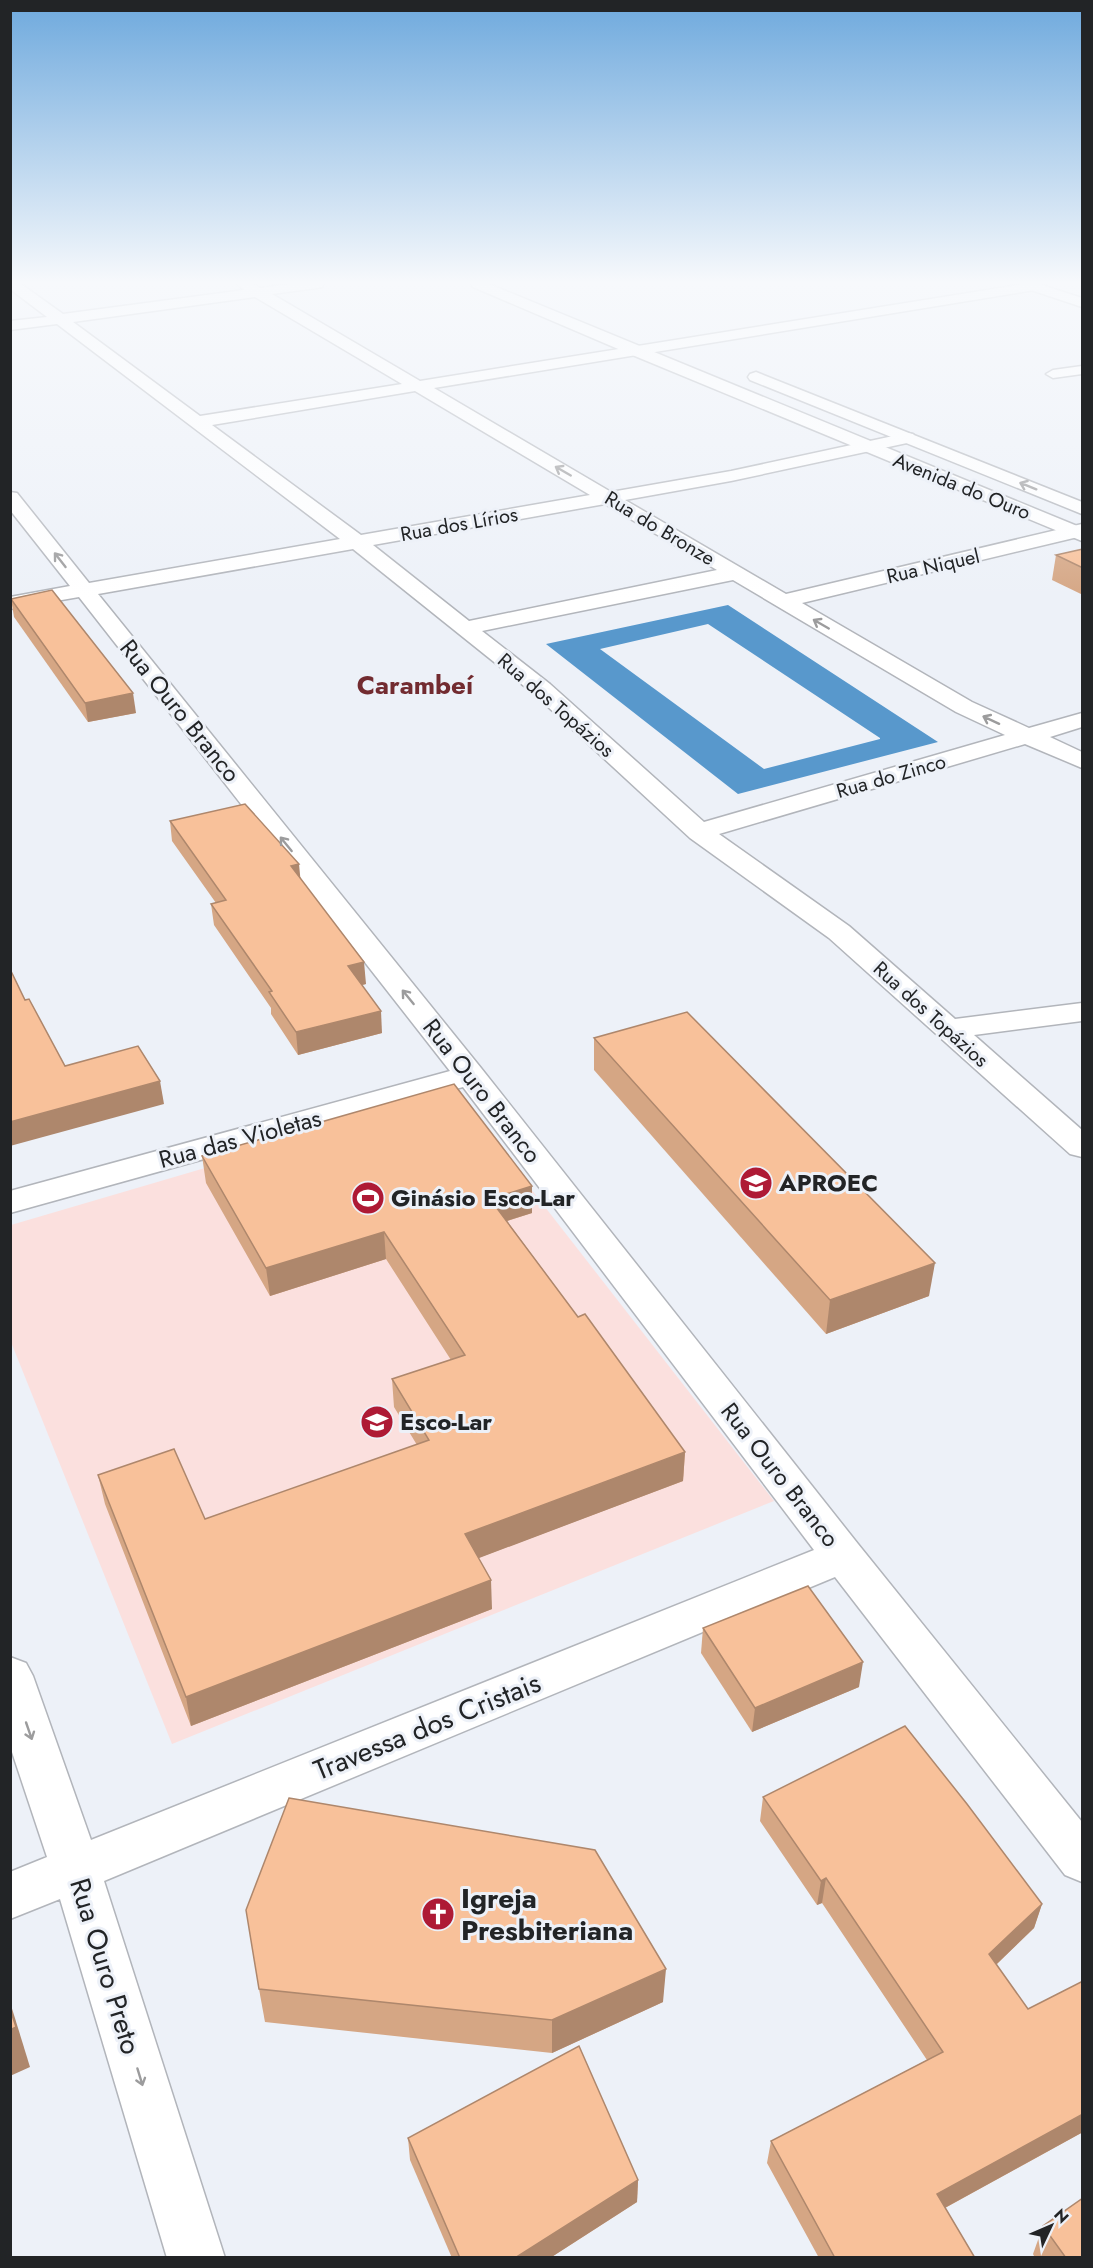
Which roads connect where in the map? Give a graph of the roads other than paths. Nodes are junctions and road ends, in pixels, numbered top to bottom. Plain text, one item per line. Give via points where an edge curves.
1 (155, 390) edge
2 (393, 390) edge
3 (423, 390) edge
4 (729, 390) edge
5 (787, 390) edge
6 (197, 422) junction
7 (907, 438) junction
8 (864, 446) junction
9 (10, 497) edge
10 (609, 498) junction
11 (1083, 508) edge
12 (1080, 532) edge
13 (357, 542) junction
14 (735, 573) junction
15 (83, 590) junction
16 (783, 601) junction
17 (10, 603) edge
18 (465, 628) junction
19 (1083, 720) edge
20 (1026, 736) junction
21 (1083, 761) edge
22 (699, 832) junction
23 (1083, 1012) edge
24 (946, 1029) junction
25 (470, 1075) junction
26 (1083, 1147) edge
27 (10, 1202) edge
28 (843, 1556) junction
29 (10, 1676) edge
30 (1083, 1858) edge
31 (76, 1869) junction
32 (10, 1896) edge
33 (196, 2258) edge

1 - 6 street, Rua dos Topázios
2 - 6 street
10 -> 3 street, Rua do Bronze
4 - 8 street, Avenida do Ouro
5 - 7 street, Avenida do Ouro
6 - 13 street, Rua dos Topázios
7 - 8 street, Rua dos Lírios
11 -> 7 street, Avenida do Ouro
8 - 10 street, Rua dos Lírios
8 - 12 street, Avenida do Ouro
15 -> 9 street, Rua Ouro Branco
10 - 13 street, Rua dos Lírios
10 - 14 street, Rua do Bronze
12 - 16 street, Rua Niquel
13 - 15 street, Rua dos Lírios
13 - 18 street, Rua dos Topázios
14 - 16 street, Rua do Bronze
14 - 18 street
15 - 17 street, Rua dos Lírios
25 -> 15 street, Rua Ouro Branco
20 -> 16 street, Rua do Bronze via 964,707
18 - 22 street, Rua dos Topázios via 542,689
19 - 20 street, Rua do Zinco
20 - 21 street, Rua do Bronze
20 - 22 street, Rua do Zinco
22 - 24 street, Rua dos Topázios via 839,932
23 - 24 street
24 - 26 street, Rua dos Topázios
25 - 27 street, Rua das Violetas
25 - 28 street, Rua Ouro Branco
28 - 30 street, Rua Ouro Branco
28 - 31 street, Travessa dos Cristais
29 -> 31 street, Rua Ouro Preto
31 - 32 street, Travessa dos Cristais
31 -> 33 street, Rua Ouro Preto

